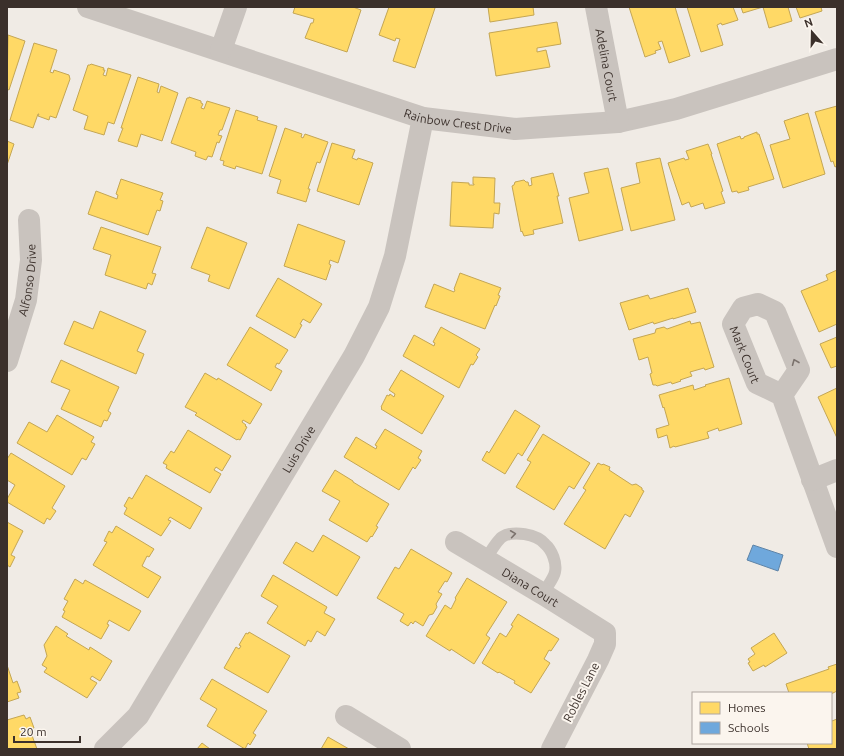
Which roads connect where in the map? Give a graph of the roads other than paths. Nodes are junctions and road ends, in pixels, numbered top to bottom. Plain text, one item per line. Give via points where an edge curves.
1 (88, 7) edge
2 (236, 7) edge
3 (596, 7) edge
4 (221, 50) junction
5 (837, 59) edge
6 (423, 118) junction
7 (618, 122) junction
8 (29, 220) dead end
9 (7, 361) edge
10 (782, 395) dead end
11 (837, 470) edge
12 (812, 480) junction
13 (456, 542) dead end
14 (837, 547) edge
15 (486, 559) junction
16 (543, 594) junction
17 (605, 633) joint
18 (346, 716) dead end
19 (105, 749) edge
20 (400, 749) edge
21 (552, 749) edge

1 - 4 street, Rainbow Crest Drive
2 - 4 street
3 - 7 street, Adelina Court
4 - 6 street, Rainbow Crest Drive
5 - 7 street, Rainbow Crest Drive via 676,109
6 - 7 street, Rainbow Crest Drive via 515,129
6 - 19 street, Luis Drive via 395,256 379,307 354,356 138,716
8 - 9 street, Alfonso Drive via 31,260 26,300
10 - 12 street
11 - 12 street
12 - 14 street
13 - 15 street, Diana Court
15 - 16 street, Diana Court
15 -> 16 lane via 501,537 509,534 524,533 545,543 552,555 555,573
16 - 17 street, Diana Court
17 - 21 street, Robles Lane via 605,644 598,660
18 - 20 street

